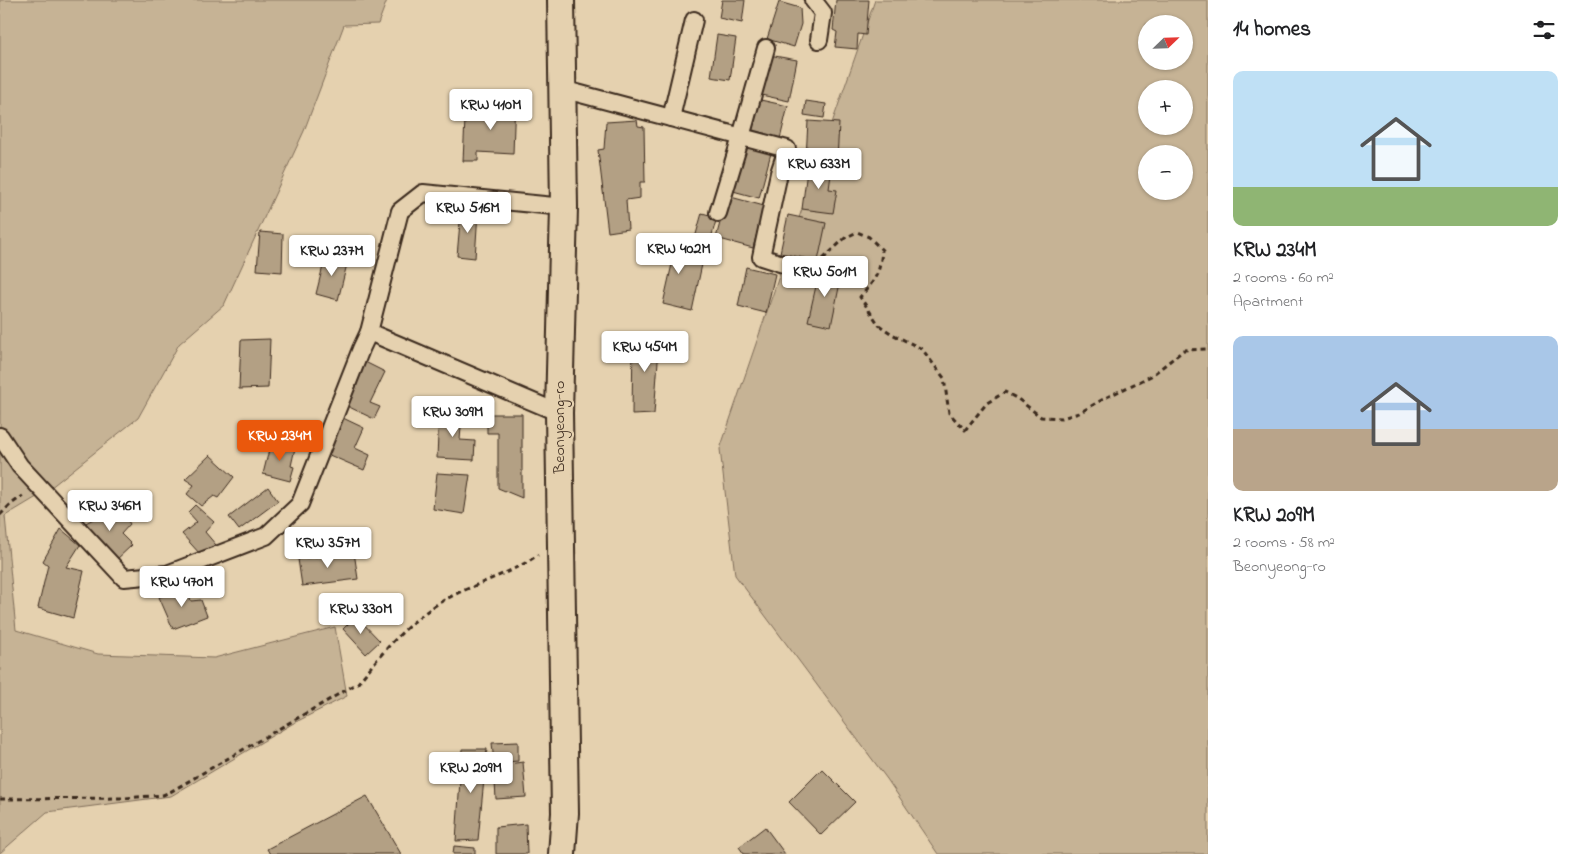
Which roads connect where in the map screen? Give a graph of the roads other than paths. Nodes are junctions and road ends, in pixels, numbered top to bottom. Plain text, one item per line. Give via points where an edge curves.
1 (561, 0) edge
2 (814, 0) edge
3 (694, 20) dead end
4 (819, 40) dead end
5 (766, 48) dead end
6 (562, 90) junction
7 (672, 118) junction
8 (742, 137) junction
9 (564, 207) junction
10 (718, 213) dead end
11 (814, 274) road end
12 (369, 332) junction
13 (560, 413) junction
14 (0, 436) edge
15 (562, 854) edge

1 - 6 main road, Beonyeong-ro
2 - 4 street via 823,13
3 - 7 street
5 - 8 street
6 - 7 street
6 - 9 main road, Beonyeong-ro
7 - 8 street
8 - 10 street
8 - 11 street via 787,149 761,257
9 - 12 street via 423,193 400,210
9 - 13 main road, Beonyeong-ro
12 - 13 street
12 - 14 street via 300,504 266,536 167,574 124,578 20,466
13 - 15 main road, Beonyeong-ro via 565,813

